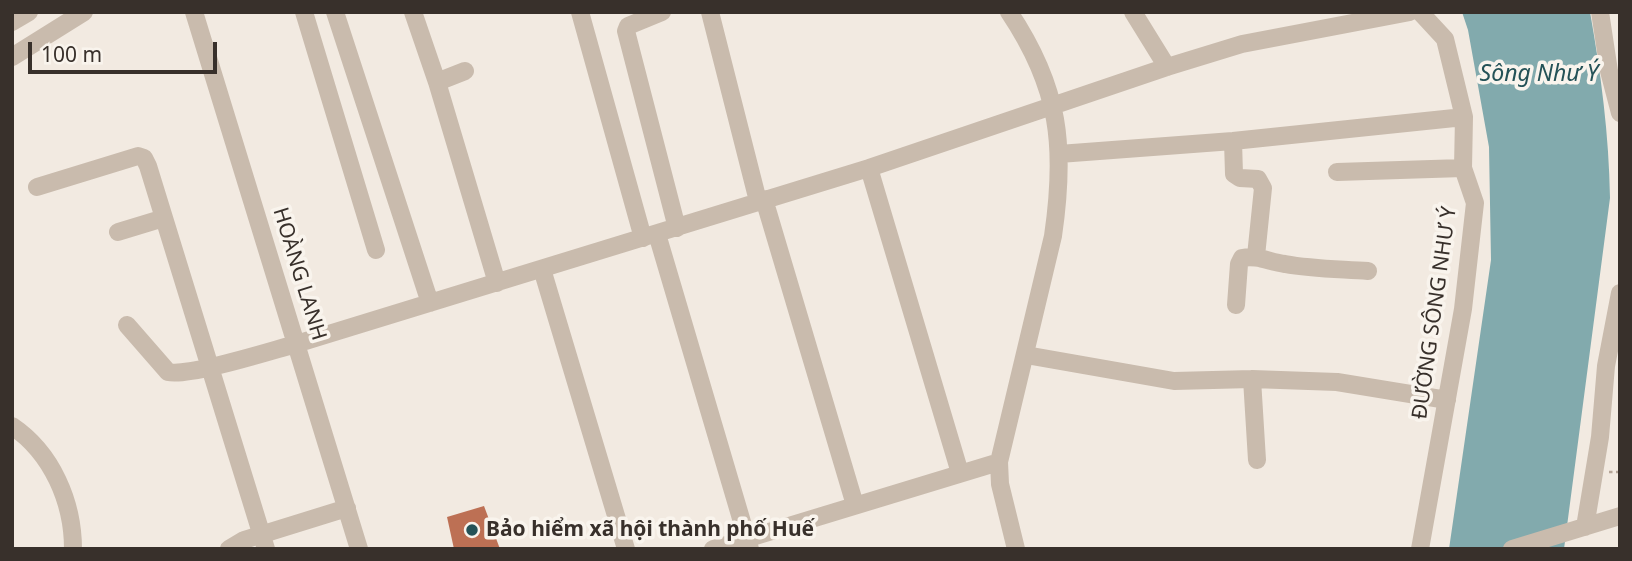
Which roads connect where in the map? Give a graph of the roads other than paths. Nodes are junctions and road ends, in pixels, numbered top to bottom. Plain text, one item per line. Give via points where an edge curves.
1 (29, 12) edge
2 (84, 12) edge
3 (194, 12) edge
4 (304, 12) edge
5 (335, 12) edge
6 (413, 12) edge
7 (580, 12) edge
8 (662, 12) edge
9 (709, 12) edge
10 (1009, 12) edge
11 (1133, 12) edge
12 (1410, 12) edge
13 (1420, 12) edge
14 (1600, 12) edge
15 (12, 22) edge
16 (12, 57) edge
17 (1167, 67) junction
18 (466, 71) dead end
19 (437, 82) junction
20 (1054, 106) junction
21 (1620, 113) edge
22 (1464, 117) junction
23 (1233, 141) junction
24 (1059, 154) junction
25 (869, 168) junction
26 (1463, 168) junction
27 (1336, 172) dead end
28 (37, 187) dead end
29 (761, 200) junction
30 (164, 218) junction
31 (677, 228) junction
32 (118, 232) dead end
33 (650, 236) junction
34 (376, 250) dead end
35 (1256, 256) junction
36 (542, 269) junction
37 (1367, 271) dead end
38 (496, 283) junction
39 (1620, 293) edge
40 (430, 303) junction
41 (1237, 305) dead end
42 (127, 326) dead end
43 (296, 344) junction
44 (1026, 355) junction
45 (210, 367) junction
46 (1252, 379) junction
47 (1447, 400) junction
48 (12, 426) edge
49 (1256, 460) dead end
50 (999, 462) junction
51 (960, 473) junction
52 (855, 505) junction
53 (347, 508) junction
54 (1620, 516) edge
55 (1578, 529) junction
56 (264, 542) edge
57 (749, 544) edge
58 (73, 549) edge
59 (229, 549) edge
60 (359, 549) edge
61 (626, 549) edge
62 (713, 549) edge
63 (1016, 549) edge
64 (1420, 549) edge
65 (1512, 549) edge

1 - 15 street
2 - 16 street
3 - 43 street, HOÀNG LANH
4 - 34 street
5 - 40 street
6 - 19 street
7 - 33 street
8 - 31 street via 628,26 626,37
9 - 29 street
10 - 20 street via 1044,75
11 - 17 street
12 - 17 street via 1242,44
13 - 22 street, ĐƯỜNG SÔNG NHƯ Ý via 1445,39
14 - 21 street
17 - 20 street
18 - 19 street
19 - 38 street
20 - 24 street
20 - 25 street
22 - 23 street
22 - 26 street, ĐƯỜNG SÔNG NHƯ Ý
23 - 24 street
23 - 35 street via 1234,174 1258,179 1263,188
24 - 44 street via 1054,236
25 - 29 street
25 - 51 street
26 - 27 street
26 - 47 street, ĐƯỜNG SÔNG NHƯ Ý via 1475,203
28 - 30 street via 138,156 148,166
29 - 31 street
29 - 52 street
30 - 32 street
30 - 45 street
31 - 33 street
33 - 36 street
33 - 57 street
35 - 37 street via 1285,264
35 - 41 street via 1242,258 1239,264
36 - 38 street
36 - 61 street
38 - 40 street
39 - 55 street via 1606,366 1600,437
40 - 43 street
42 - 45 street via 168,372
43 - 45 street
43 - 53 street, HOÀNG LANH
44 - 46 street via 1174,381
44 - 50 street
45 - 56 street
46 - 47 street via 1336,382
46 - 49 street
47 - 64 street, ĐƯỜNG SÔNG NHƯ Ý
48 - 58 street via 40,451 56,476 67,503
50 - 51 street
50 - 63 street
51 - 52 street
52 - 57 street
53 - 56 street
53 - 60 street, HOÀNG LANH
54 - 55 street
55 - 65 street
56 - 59 street via 244,540
57 - 62 street

